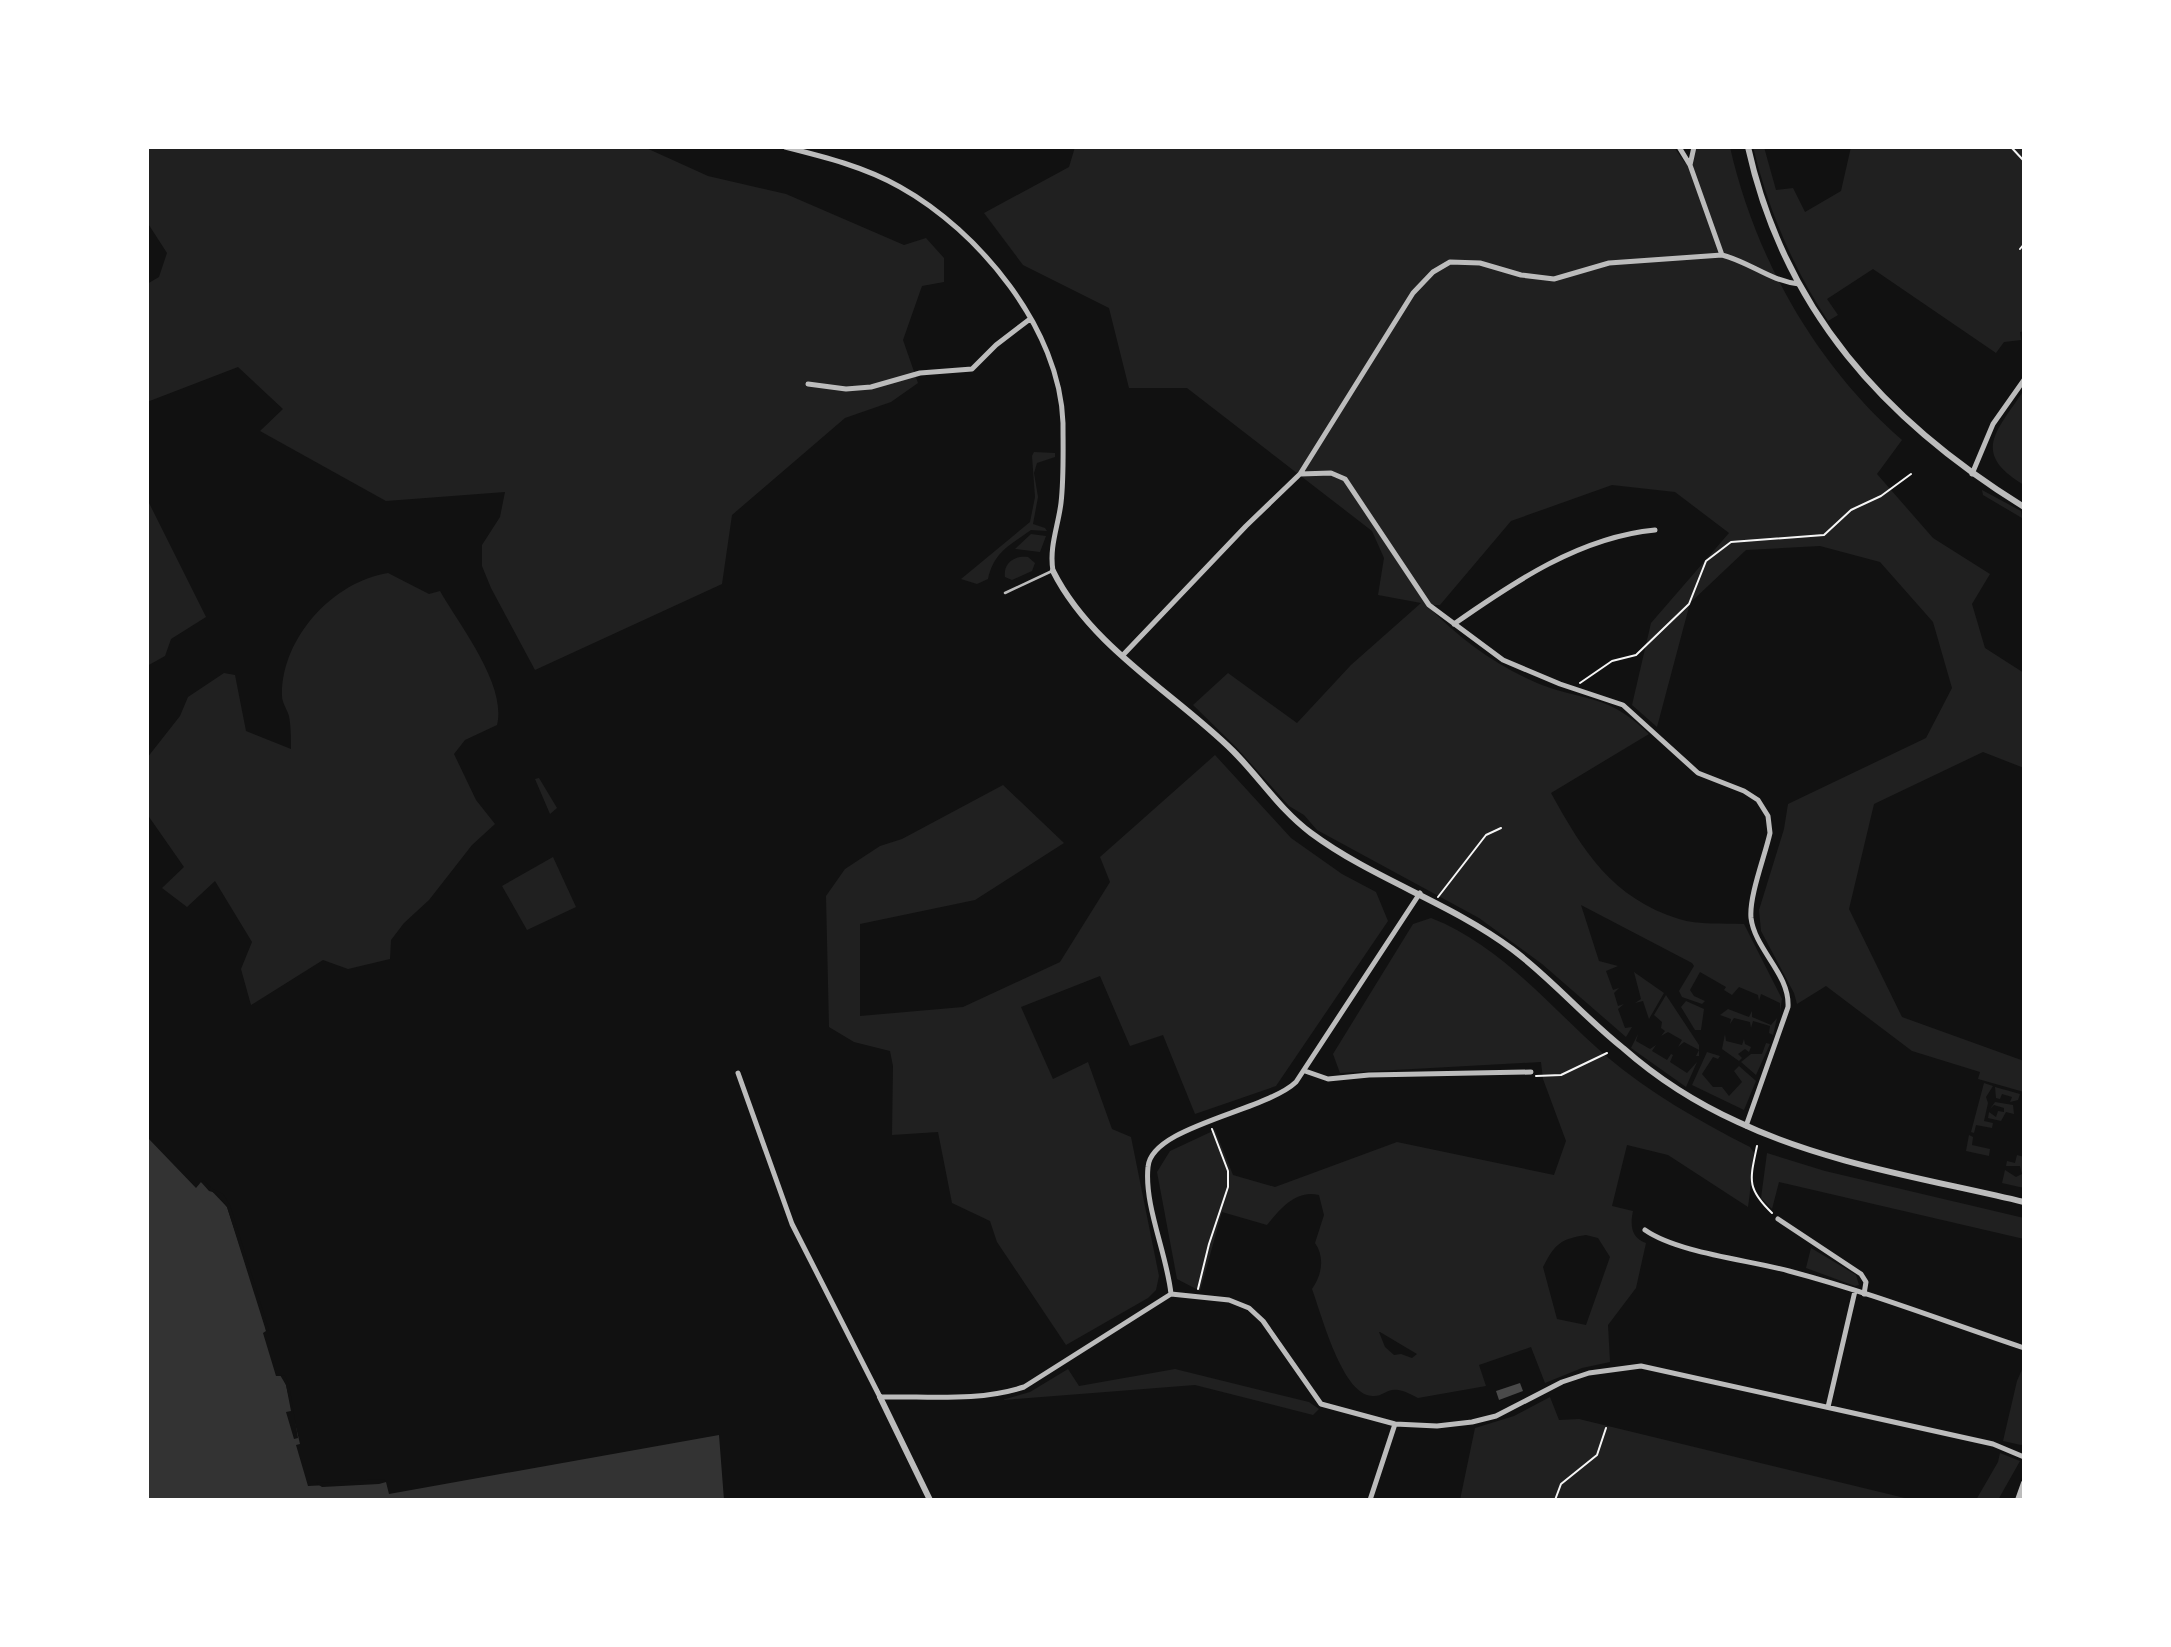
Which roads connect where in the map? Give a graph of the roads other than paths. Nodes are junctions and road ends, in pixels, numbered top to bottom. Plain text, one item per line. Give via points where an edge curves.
1 (785, 147) edge
2 (1679, 147) edge
3 (1694, 147) edge
4 (1748, 147) edge
5 (1690, 165) junction
6 (1722, 255) junction
7 (1799, 284) junction
8 (1030, 319) junction
9 (2024, 380) edge
10 (808, 384) dead end
11 (1300, 474) junction
12 (1972, 475) junction
13 (2024, 506) edge
14 (1655, 530) dead end
15 (1053, 571) junction
16 (1005, 593) dead end
17 (1454, 624) junction
18 (1123, 655) junction
19 (1420, 893) junction
20 (1305, 1071) junction
21 (738, 1073) dead end
22 (1529, 1075) road end
23 (1746, 1126) junction
24 (2024, 1202) edge
25 (1778, 1219) road end
26 (1646, 1230) dead end
27 (1855, 1291) junction
28 (1171, 1294) junction
29 (1864, 1294) junction
30 (2024, 1348) edge
31 (880, 1397) junction
32 (1828, 1407) junction
33 (1395, 1424) junction
34 (2024, 1457) edge
35 (2024, 1483) edge
36 (1371, 1499) edge
37 (930, 1500) edge
38 (2018, 1500) edge

1 - 8 street via 826,154 898,186 946,218 988,257
2 - 5 street
3 - 5 street
4 - 7 street via 1769,222
5 - 6 street
6 - 7 street via 1740,259 1775,280
6 - 11 street via 1609,263 1554,279 1480,263 1450,262 1413,293
7 - 12 street via 1862,377 1919,433
8 - 10 street via 972,369 920,373 859,388
8 - 15 street via 1048,360 1063,420 1061,500 1050,553
9 - 12 street via 1993,424
11 - 17 street via 1331,473 1345,479 1429,604
11 - 18 street
12 - 13 street
14 - 17 street via 1615,536 1553,562
15 - 16 lane
15 - 18 street via 1070,600
17 - 23 street via 1503,660 1623,705 1698,773 1744,791 1762,806 1770,824 1751,920 1788,1000
18 - 19 street via 1235,753 1311,833
19 - 20 street
19 - 23 street via 1512,949 1667,1082
20 - 22 street via 1328,1079
20 - 28 street via 1287,1091 1168,1139 1152,1154 1148,1177
21 - 31 street via 792,1224
23 - 24 street via 1822,1154
25 - 29 street via 1861,1274 1866,1282
26 - 27 street via 1667,1242
27 - 29 street
27 - 32 street
28 - 31 street via 1024,1387 964,1397
28 - 33 street via 1229,1300 1249,1308 1321,1404
29 - 30 street
31 - 37 street
32 - 33 street via 1671,1370 1628,1366 1562,1382 1524,1404 1479,1420 1437,1426
32 - 34 street via 2002,1446
33 - 36 street
35 - 38 street

